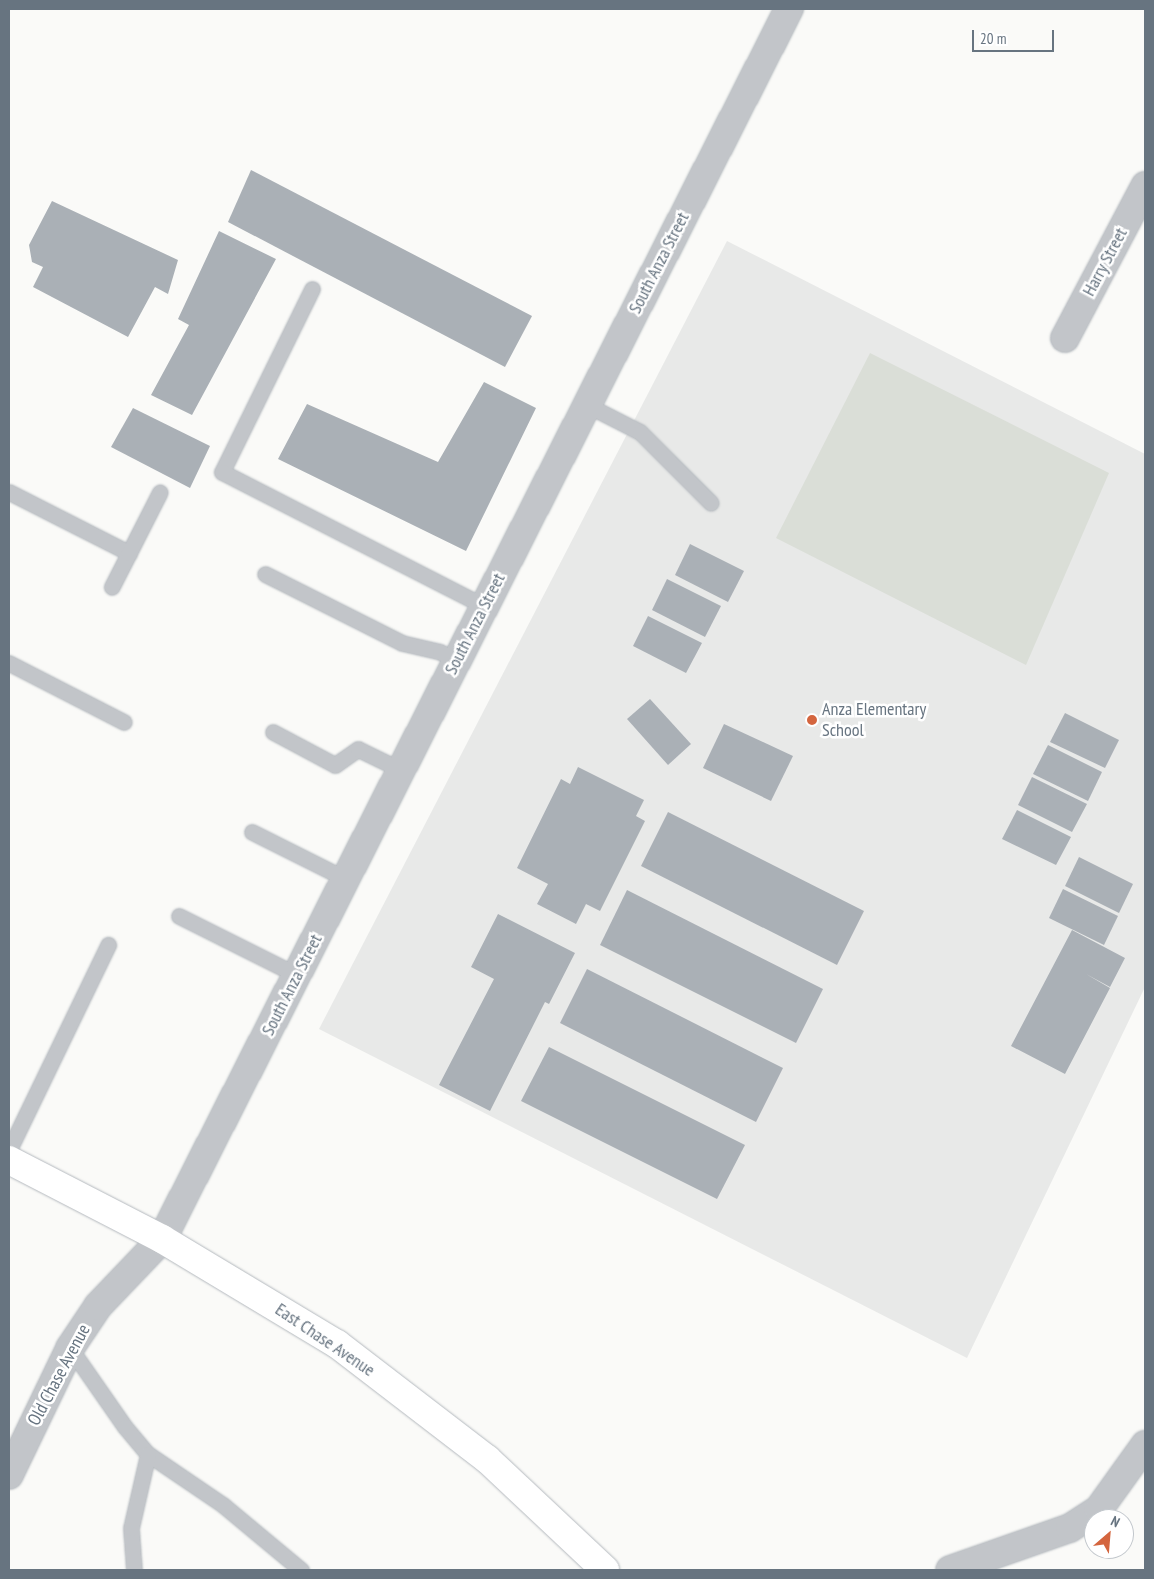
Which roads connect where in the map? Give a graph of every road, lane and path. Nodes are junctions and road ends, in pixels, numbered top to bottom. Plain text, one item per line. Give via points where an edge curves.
1 (788, 9) edge
2 (1145, 186) edge
3 (312, 289) dead end
4 (1065, 338) dead end
5 (586, 405) junction
6 (9, 492) edge
7 (160, 492) dead end
8 (711, 503) dead end
9 (129, 553) junction
10 (265, 574) dead end
11 (112, 587) dead end
12 (484, 606) junction
13 (457, 660) junction
14 (9, 663) edge
15 (124, 722) dead end
16 (273, 732) dead end
17 (401, 770) junction
18 (252, 832) dead end
19 (346, 879) junction
20 (179, 916) dead end
21 (108, 945) dead end
22 (297, 975) junction
23 (9, 1150) edge
24 (9, 1160) edge
25 (162, 1239) junction
26 (70, 1348) junction
27 (1145, 1445) edge
28 (148, 1454) junction
29 (9, 1475) edge
30 (134, 1570) edge
31 (301, 1570) edge
32 (605, 1570) edge
33 (950, 1570) edge

1 - 5 street, South Anza Street
2 - 4 street, Harry Street
3 - 12 lane via 222,472
5 - 8 lane via 640,432
5 - 12 street, South Anza Street
6 - 9 lane
7 - 9 lane
9 - 11 lane
10 - 13 lane via 402,643 440,652
12 - 13 street, South Anza Street
13 - 17 street, South Anza Street
14 - 15 lane
16 - 17 lane via 335,765 358,749
17 - 19 street, South Anza Street
18 - 19 lane
19 - 22 street, South Anza Street
20 - 22 lane
21 - 23 lane
22 - 25 street, South Anza Street
24 - 25 main road, East Chase Avenue
25 - 26 street, Old Chase Avenue via 98,1306
25 - 32 main road, East Chase Avenue via 337,1344 487,1459
26 - 28 lane via 125,1427
26 - 29 street, Old Chase Avenue
27 - 33 street via 1099,1509 1070,1528
28 - 30 lane via 131,1528
28 - 31 lane via 223,1505

